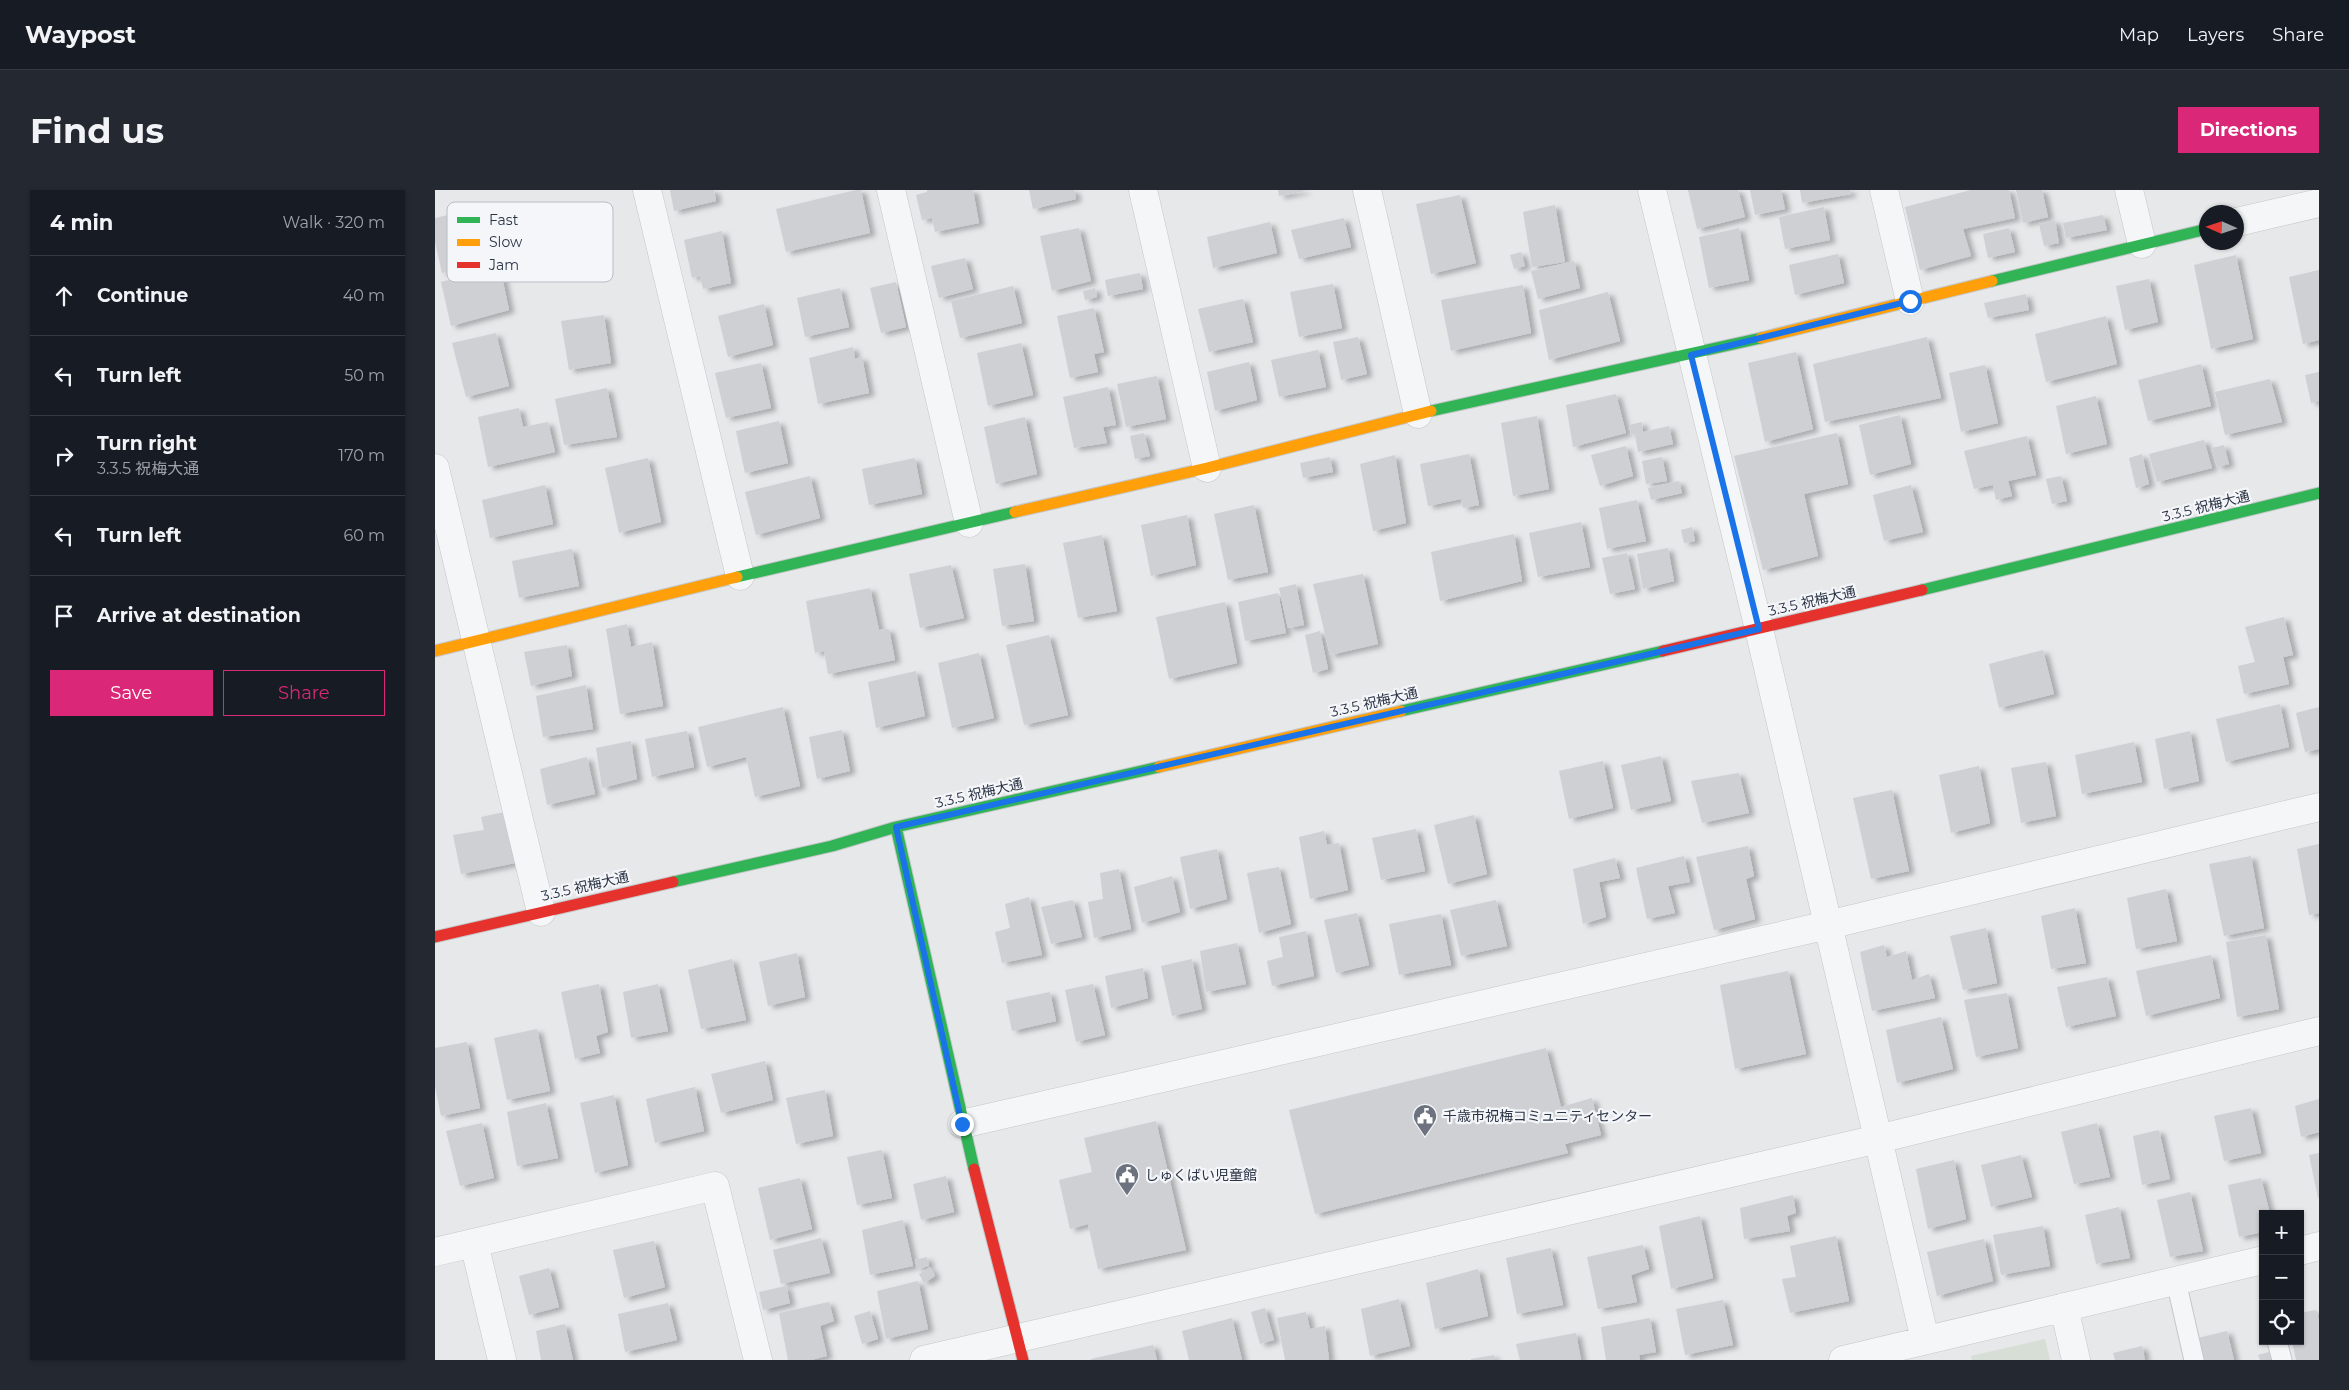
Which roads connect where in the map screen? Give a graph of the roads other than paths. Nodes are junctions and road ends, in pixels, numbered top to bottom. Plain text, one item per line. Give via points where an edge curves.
1 (647, 190) edge
2 (891, 190) edge
3 (1143, 190) edge
4 (1367, 190) edge
5 (1653, 190) edge
6 (1884, 190) edge
7 (2129, 190) edge
8 (2319, 203) edge
9 (2244, 220) edge
10 (2199, 231) edge
11 (2142, 244) junction
12 (1910, 301) junction
13 (1691, 355) junction
14 (1418, 414) junction
15 (435, 468) edge
16 (1207, 468) junction
17 (2319, 494) edge
18 (969, 523) junction
19 (740, 576) junction
20 (1759, 629) junction
21 (477, 642) junction
22 (435, 651) edge
23 (2319, 807) edge
24 (896, 827) junction
25 (541, 912) junction
26 (1828, 924) junction
27 (435, 937) edge
28 (2319, 1031) edge
29 (962, 1124) junction
30 (1878, 1139) junction
31 (474, 1243) junction
32 (2319, 1246) edge
33 (2304, 1250) edge
34 (435, 1252) edge
35 (2259, 1266) edge
36 (2176, 1281) junction
37 (2064, 1307) junction
38 (1925, 1340) junction
39 (2278, 1345) edge
40 (1021, 1350) edge
41 (1897, 1354) edge
42 (502, 1360) edge
43 (758, 1360) edge
44 (924, 1360) edge
45 (1843, 1360) edge
46 (2076, 1360) edge
47 (2194, 1360) edge
48 (2281, 1360) edge

1 - 19 street
2 - 18 street
3 - 16 street
4 - 14 street
5 - 13 street
6 - 12 street
7 - 11 street
8 - 9 street
10 - 11 street
11 - 12 street
12 - 13 street
13 - 14 street
13 - 20 street
14 - 16 street
15 - 21 street
16 - 18 street
17 - 20 street, 3.3.5 祝梅大通
18 - 19 street
19 - 21 street
20 - 24 street, 3.3.5 祝梅大通
20 - 26 street
21 - 22 street
21 - 25 street
23 - 26 street
24 - 25 street, 3.3.5 祝梅大通 via 832,846
24 - 29 street
25 - 27 street, 3.3.5 祝梅大通
26 - 29 street
26 - 30 street
28 - 30 street
29 - 40 street
30 - 38 street
30 - 40 street
31 - 34 street
31 - 42 street
31 - 43 street via 715,1186
32 - 33 street
35 - 36 street
36 - 37 street
36 - 47 lane
37 - 38 street
37 - 46 street
38 - 41 street
39 - 48 lane
40 - 44 street
41 - 45 street

